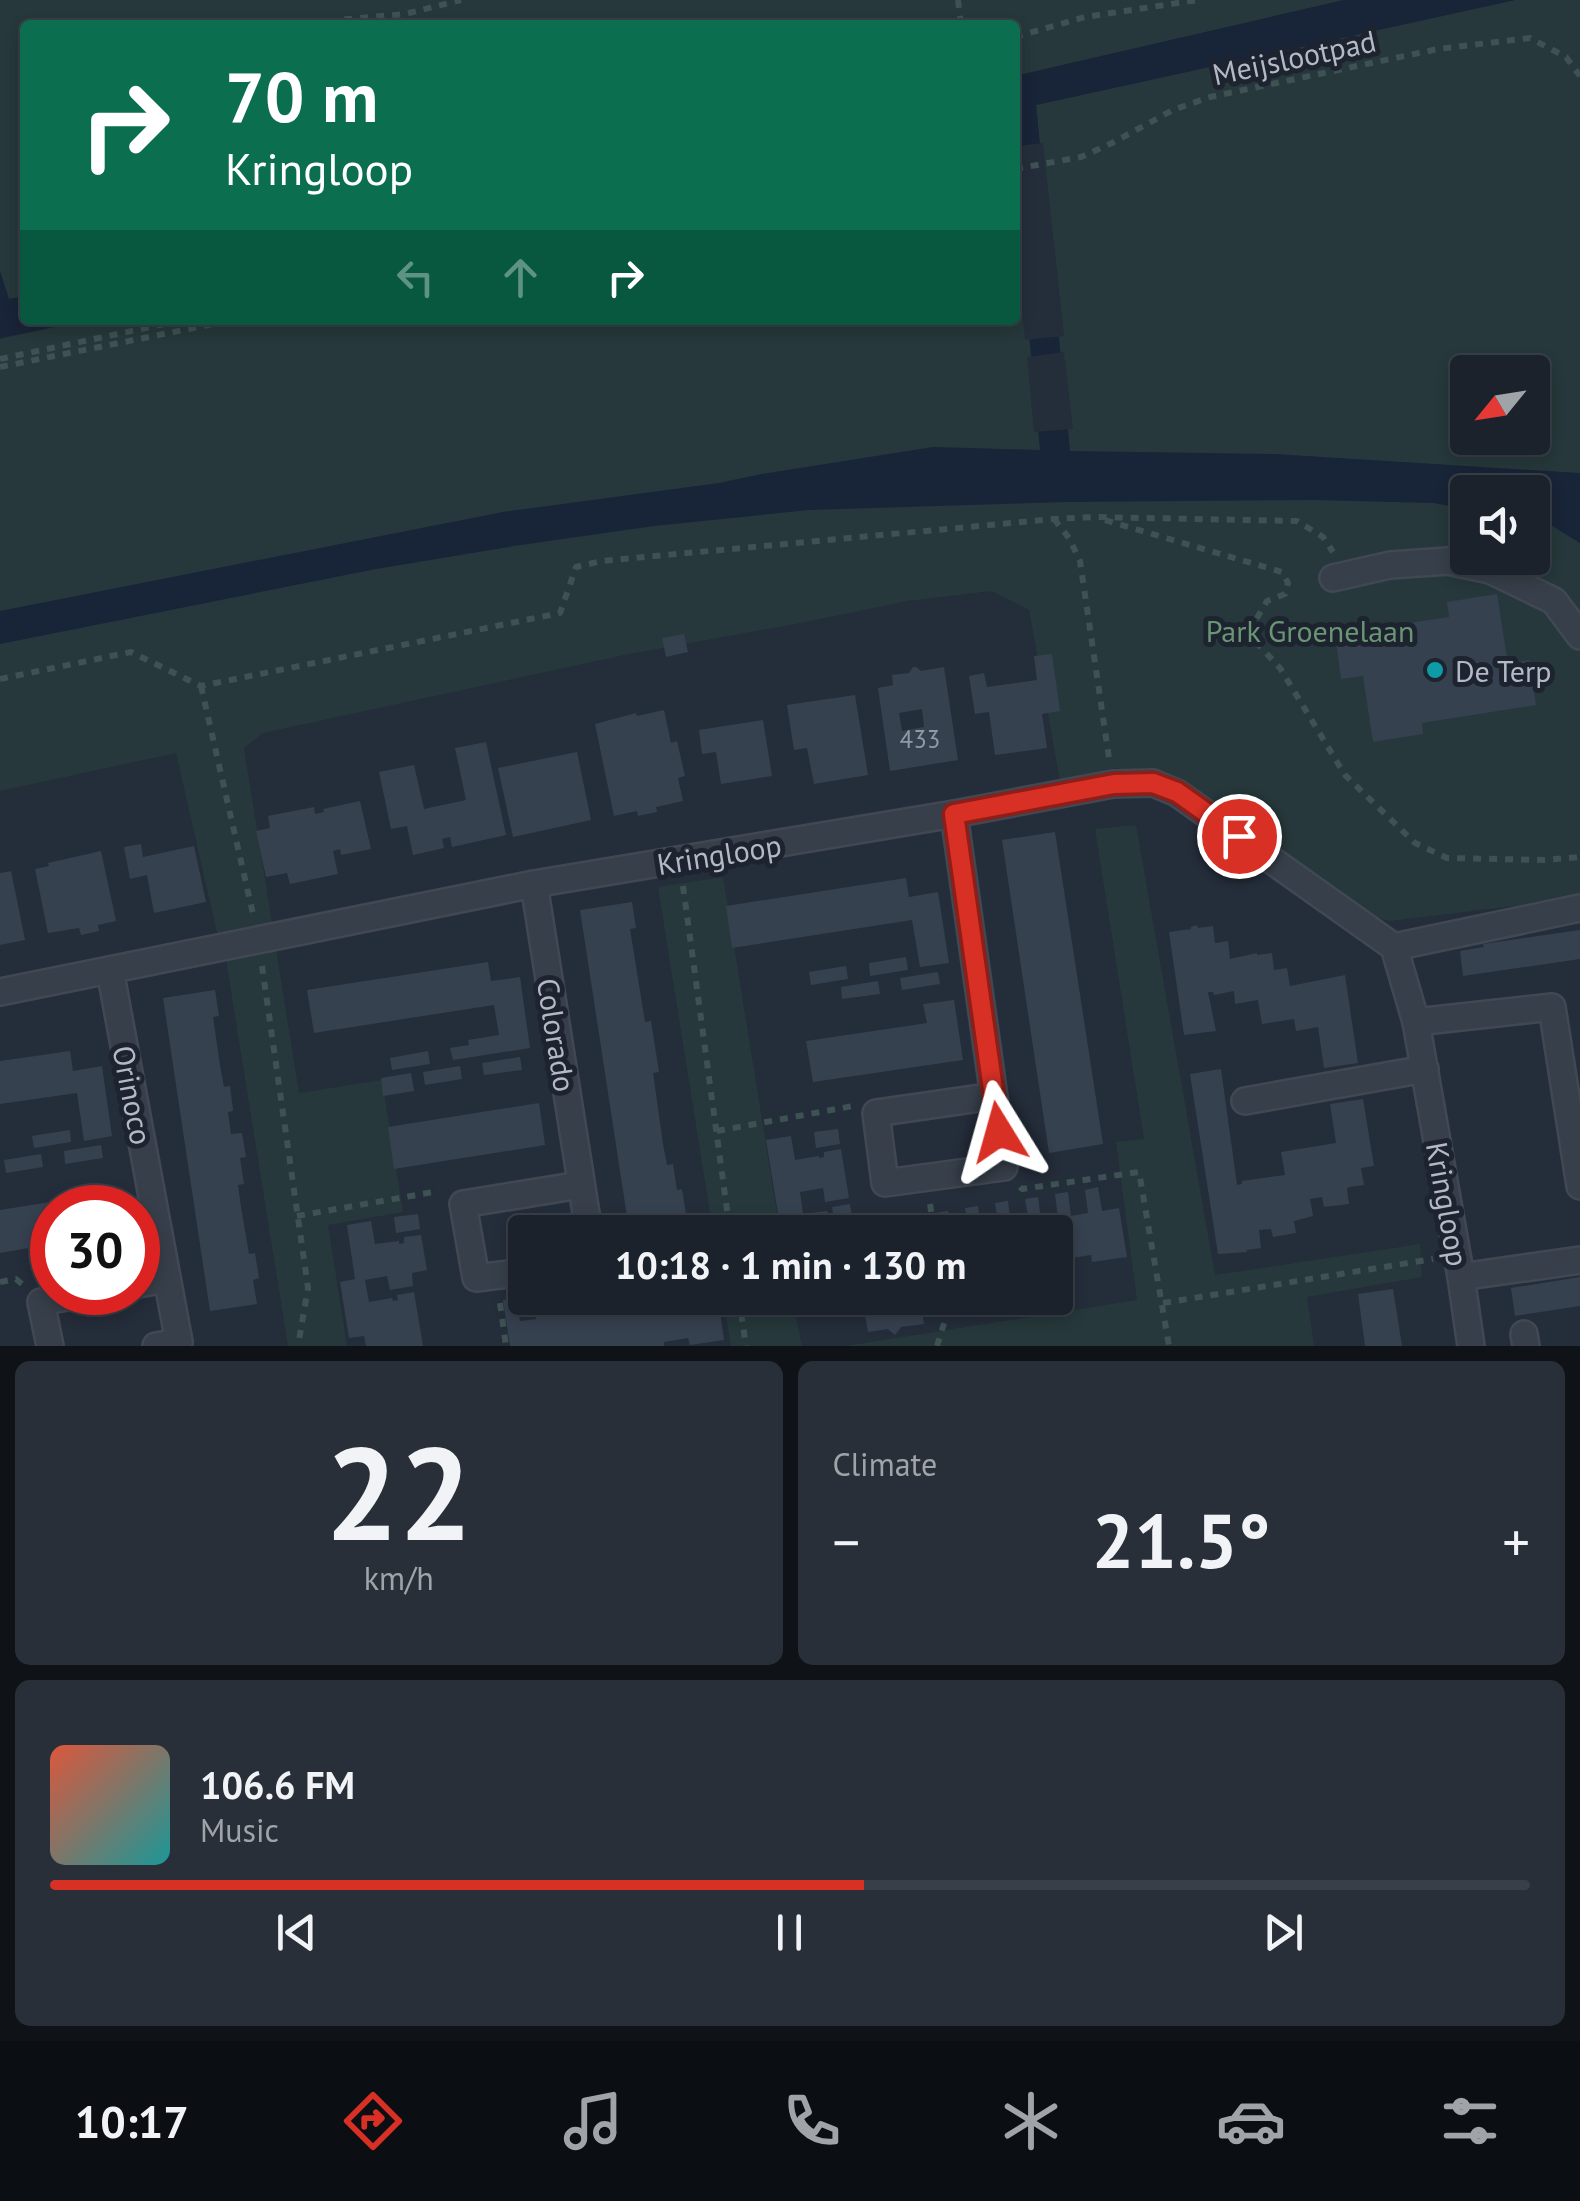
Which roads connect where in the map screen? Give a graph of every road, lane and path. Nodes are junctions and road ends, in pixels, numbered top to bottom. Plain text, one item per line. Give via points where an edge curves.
1 (461, 0) edge
2 (1198, 0) edge
3 (337, 20) edge
4 (1020, 36) edge
5 (1580, 76) edge
6 (1020, 168) edge
7 (159, 325) edge
8 (208, 325) edge
9 (0, 358) edge
10 (0, 367) edge
11 (1094, 517) junction
12 (1054, 519) junction
13 (1341, 576) joint
14 (1580, 636) edge
15 (0, 678) edge
16 (201, 686) junction
17 (1114, 784) junction
18 (954, 814) junction
19 (1580, 857) edge
20 (679, 860) junction
21 (534, 884) junction
22 (1580, 908) edge
23 (258, 939) junction
24 (1394, 946) junction
25 (110, 970) junction
26 (0, 992) edge
27 (1416, 1022) junction
28 (1424, 1069) junction
29 (994, 1096) junction
30 (1245, 1101) dead end
31 (876, 1113) junction
32 (716, 1131) junction
33 (580, 1185) junction
34 (1580, 1186) edge
35 (1022, 1189) dead end
36 (463, 1204) junction
37 (585, 1215) edge
38 (728, 1215) edge
39 (297, 1216) junction
40 (1580, 1260) edge
41 (1459, 1266) junction
42 (508, 1274) edge
43 (496, 1276) junction
44 (167, 1279) junction
45 (160, 1280) edge
46 (1163, 1303) junction
47 (44, 1315) edge
48 (741, 1315) edge
49 (946, 1315) edge
50 (50, 1346) edge
51 (156, 1346) edge
52 (298, 1346) edge
53 (506, 1346) edge
54 (746, 1346) edge
55 (937, 1346) edge
56 (1169, 1346) edge
57 (1470, 1346) edge

1 - 3 path
2 - 4 path via 1085,17
5 - 6 path, Meijslootpad via 1566,58 1530,38 1438,49 1210,97 1081,157
7 - 9 path
8 - 10 path
11 - 12 path
11 - 13 path via 1297,522 1323,537
11 - 19 path via 1282,572 1285,594 1267,600 1254,623 1256,642 1280,668 1345,775 1414,843 1447,858
12 - 16 path via 576,566 560,613
12 - 17 path via 1080,561
13 - 14 street via 1448,561 1490,570 1554,601
15 - 16 path via 131,652
16 - 23 path
17 - 18 street, Kringloop
17 - 24 street, Kringloop via 1153,783 1177,792
18 - 20 street, Kringloop
18 - 29 street
20 - 21 street, Kringloop
20 - 32 path
21 - 23 street, Kringloop
21 - 33 street, Colorado
22 - 24 street
23 - 25 street, Kringloop
23 - 39 path
24 - 27 street, Kringloop
25 - 26 street, Kringloop
25 - 44 street, Orinoco
27 - 28 street, Kringloop
27 - 34 street via 1552,1007
28 - 30 street
28 - 41 street, Kringloop
29 - 31 street
29 - 31 street via 1004,1166 926,1178 886,1183
31 - 32 path via 857,1105
32 - 38 path
33 - 36 street
33 - 37 street, Colorado
35 - 46 path via 1139,1172
36 - 39 path via 443,1191
36 - 43 street via 476,1278
39 - 52 path via 308,1288
40 - 41 street
41 - 46 path
41 - 57 street, Kringloop
42 - 43 street
43 - 53 path
44 - 45 street
44 - 51 street, Orinoco via 178,1342
46 - 56 path
47 - 50 street
48 - 54 path
49 - 55 path

